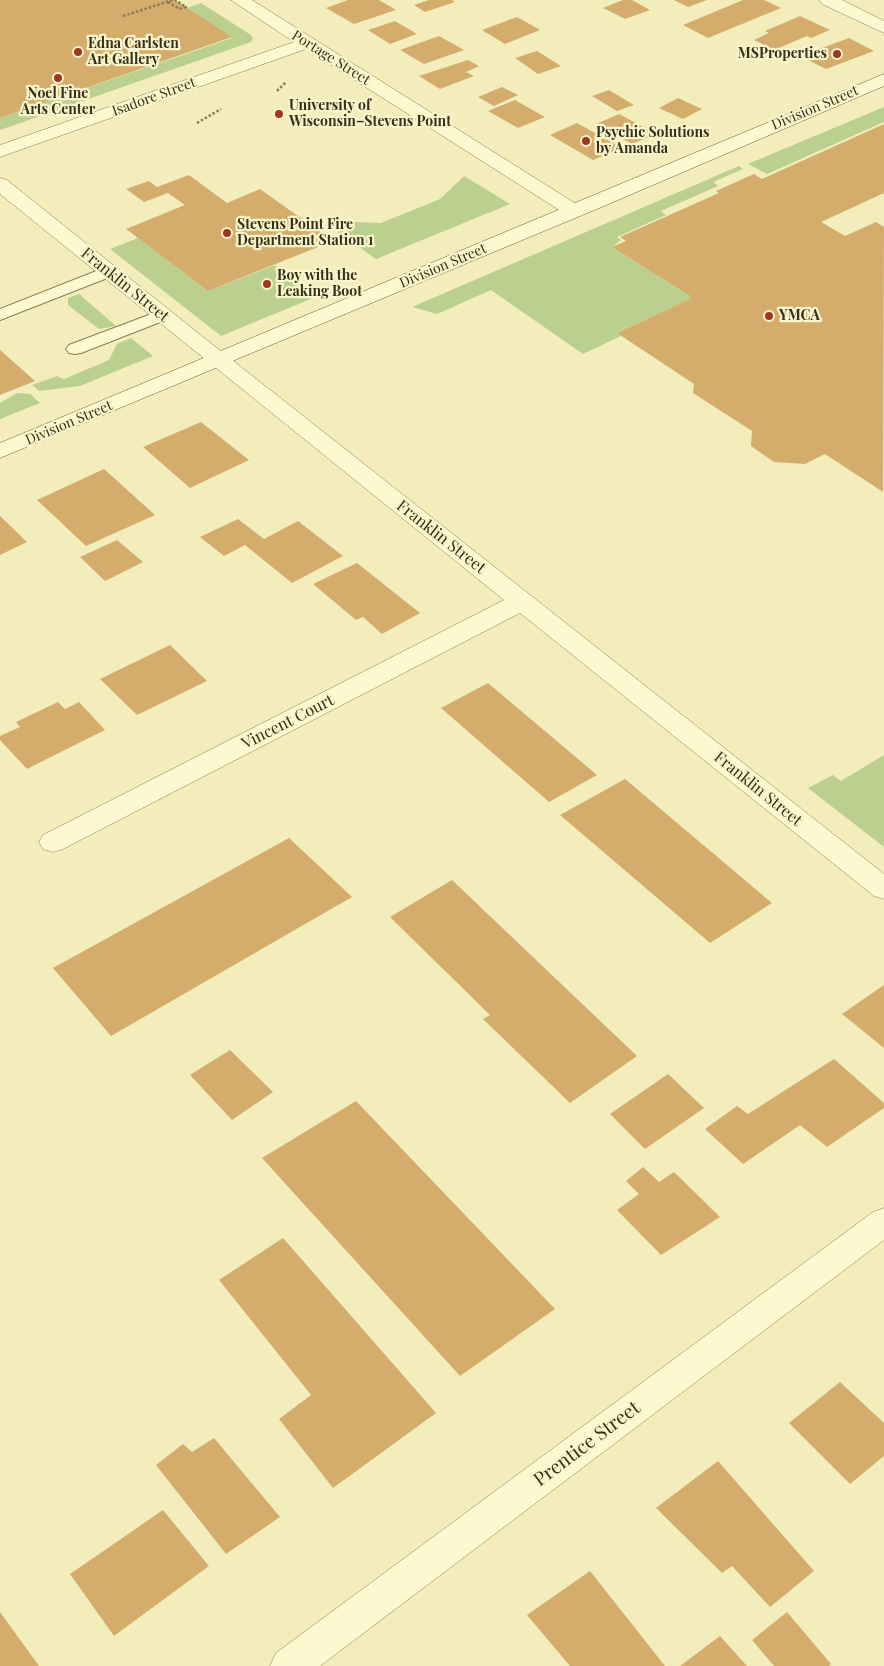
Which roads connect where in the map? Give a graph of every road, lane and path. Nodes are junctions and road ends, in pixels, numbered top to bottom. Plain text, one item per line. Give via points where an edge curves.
1 (174, 0) edge
2 (240, 0) edge
3 (828, 0) edge
4 (168, 2) junction
5 (124, 16) dead end
6 (884, 28) edge
7 (307, 43) junction
8 (884, 79) edge
9 (281, 86) dead end
10 (277, 91) dead end
11 (221, 109) dead end
12 (196, 123) dead end
13 (0, 151) edge
14 (0, 184) edge
15 (574, 211) junction
16 (109, 271) junction
17 (162, 314) junction
18 (0, 315) edge
19 (75, 348) dead end
20 (218, 360) junction
21 (0, 451) edge
22 (522, 602) junction
23 (53, 842) dead end
24 (884, 889) edge
25 (884, 1222) edge
26 (289, 1666) edge

1 - 4 path
1 - 4 path via 186,7 179,9
2 - 7 street, Portage Street
3 - 6 street
4 - 5 path
7 - 13 street, Isadore Street
7 - 15 street, Portage Street
8 - 15 street, Division Street
9 - 10 path
11 - 12 path
14 - 16 street, Franklin Street
15 - 20 street, Division Street
16 - 17 street, Franklin Street
16 - 18 lane
17 - 19 lane
17 - 20 street, Franklin Street
20 - 21 street, Division Street
20 - 22 street, Franklin Street
22 - 23 street, Vincent Court
22 - 24 street, Franklin Street
25 - 26 street, Prentice Street

